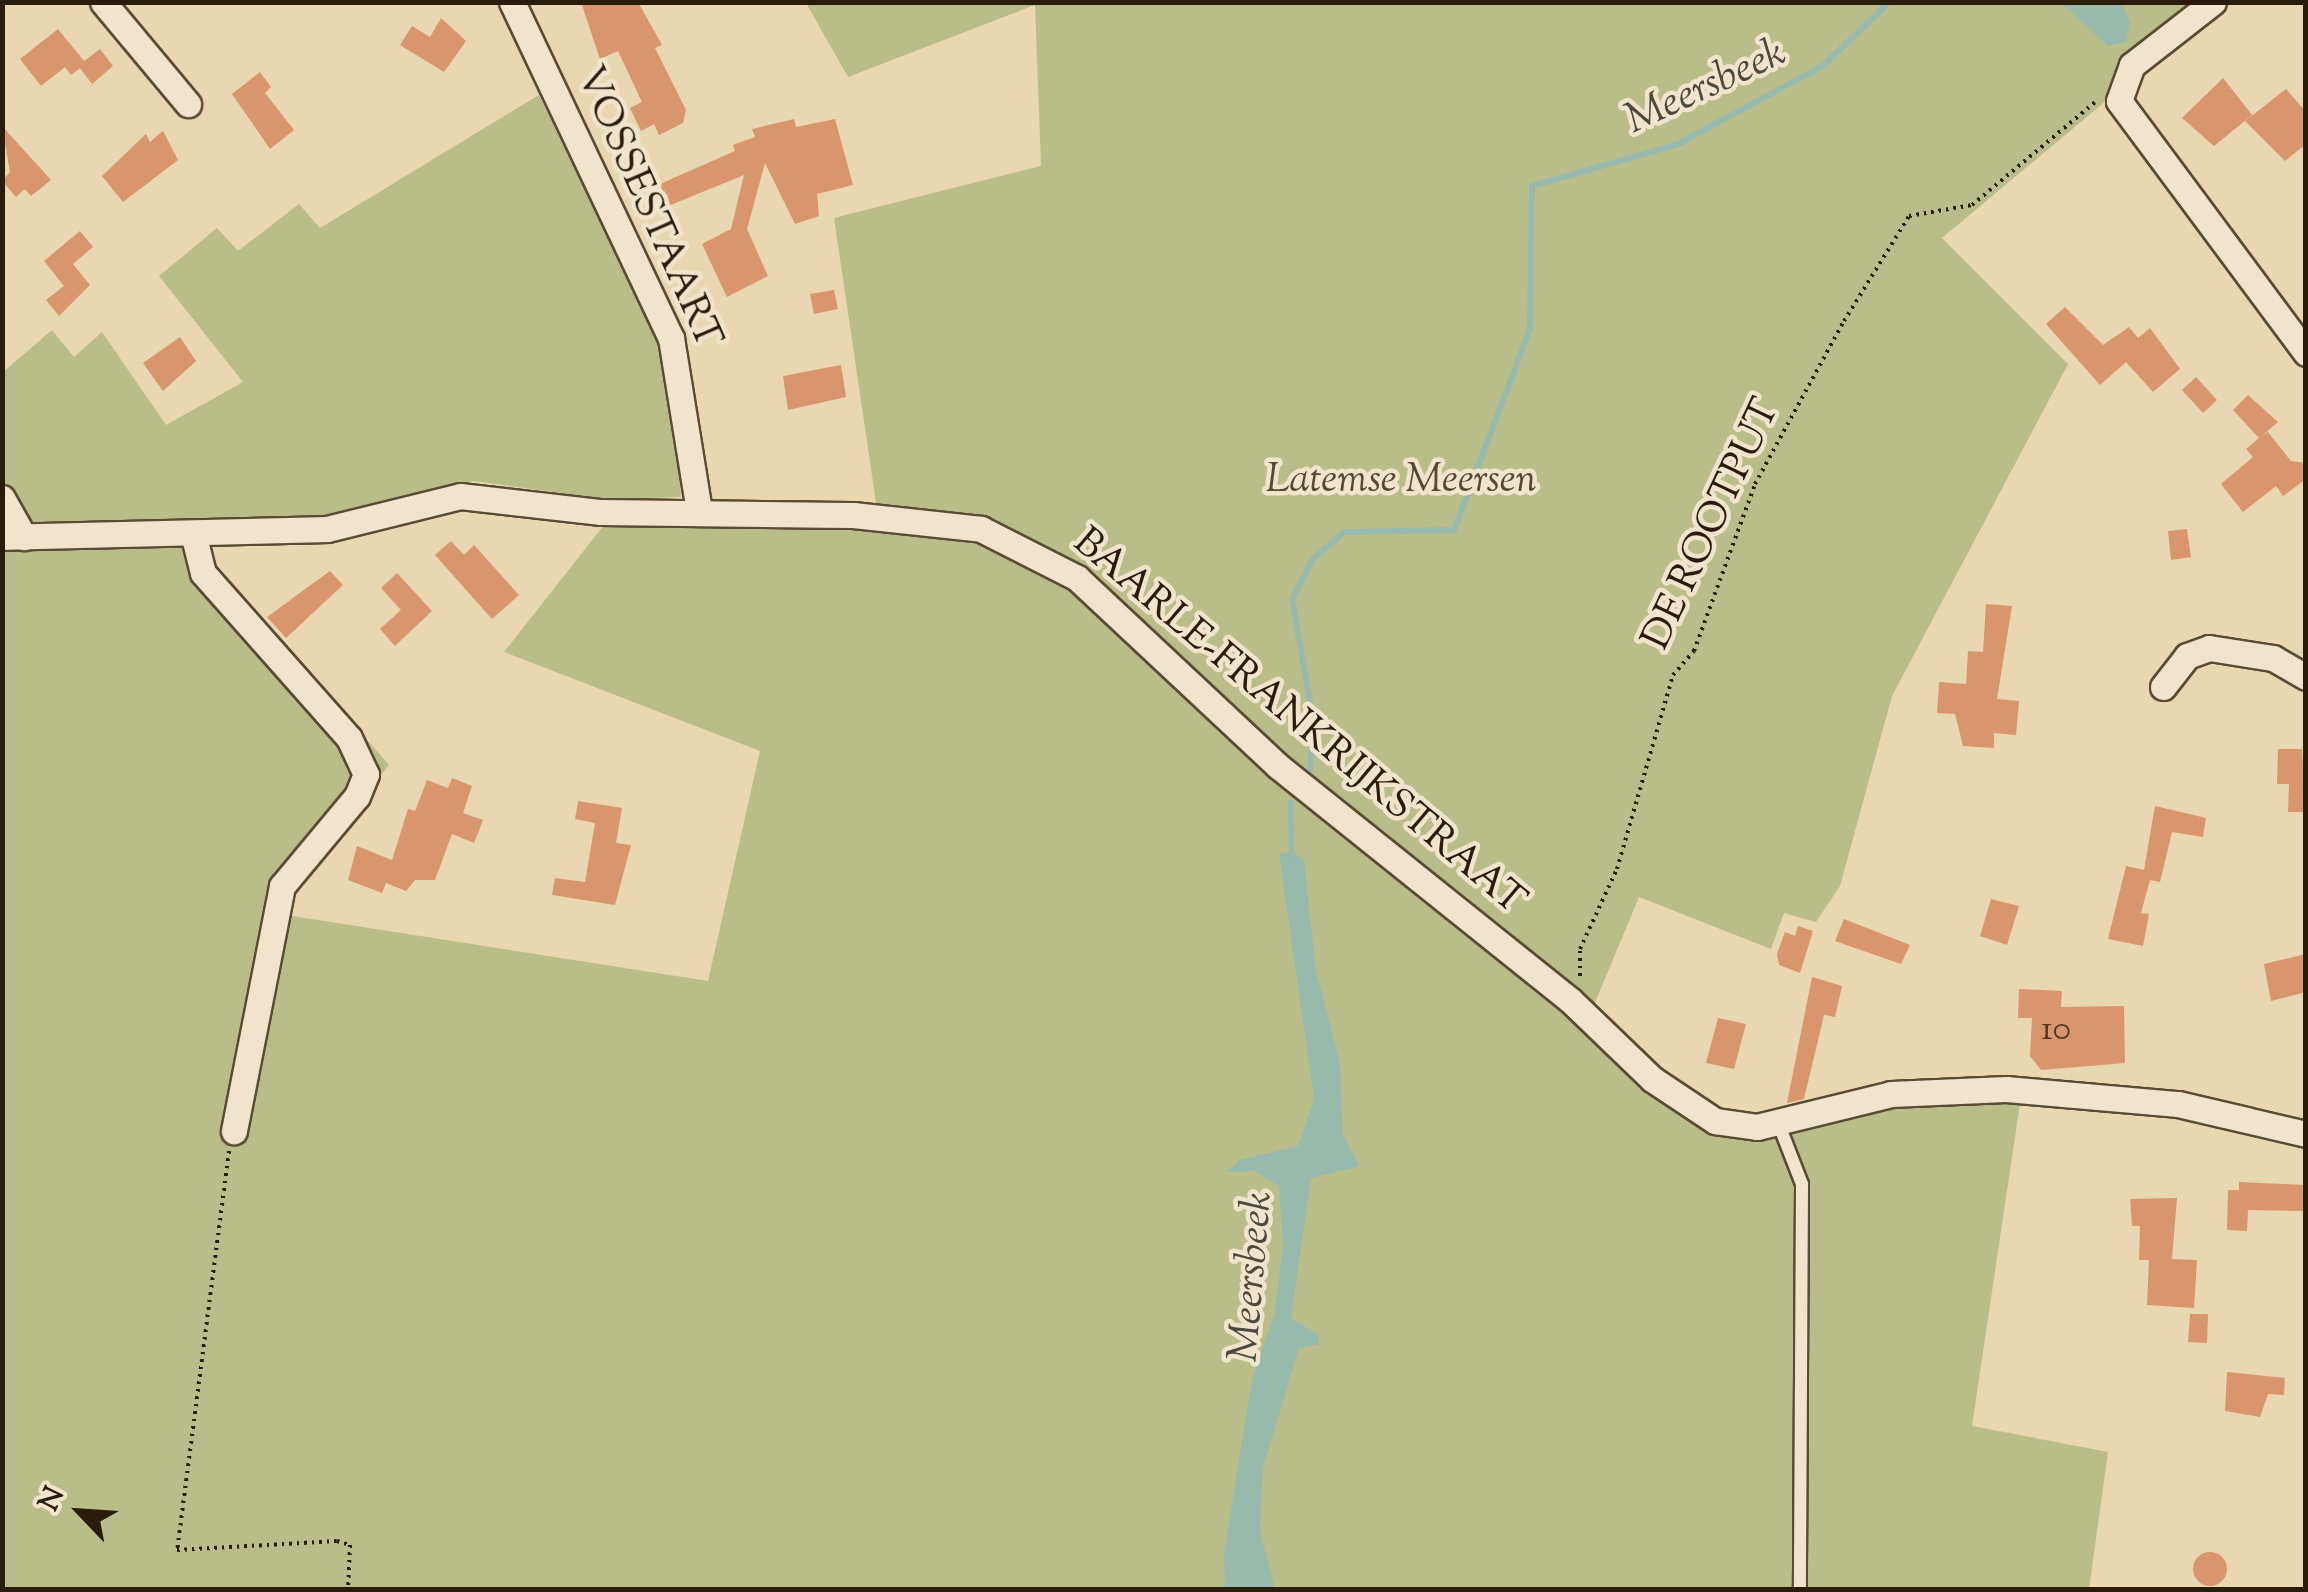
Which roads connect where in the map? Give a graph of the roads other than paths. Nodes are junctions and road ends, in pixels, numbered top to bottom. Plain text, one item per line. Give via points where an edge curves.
1 (103, 2) edge
2 (512, 2) edge
3 (2213, 2) edge
4 (188, 104) dead end
5 (2306, 353) edge
6 (2, 498) edge
7 (700, 510) junction
8 (193, 533) junction
9 (13, 537) edge
10 (2306, 677) edge
11 (2163, 687) dead end
12 (1779, 1124) junction
13 (234, 1132) road end
14 (2306, 1134) edge
15 (1800, 1590) edge

1 - 4 street
2 - 7 street, VOSSESTAART via 671,338
3 - 5 street via 2132,66 2117,90 2123,110
6 - 9 street
7 - 8 street, BAARLE-FRANKRIJKSTRAAT via 601,512 460,496 327,529
7 - 12 street, BAARLE-FRANKRIJKSTRAAT via 920,518 1031,548 1098,596 1301,786 1699,1112 1736,1126
8 - 9 street, BAARLE-FRANKRIJKSTRAAT
8 - 13 street via 203,573 349,738 366,774 357,796 282,886
10 - 11 street via 2273,658 2210,648 2187,656
12 - 14 street, BAARLE-FRANKRIJKSTRAAT via 1891,1094 2006,1089 2178,1104
12 - 15 lane via 1802,1184

